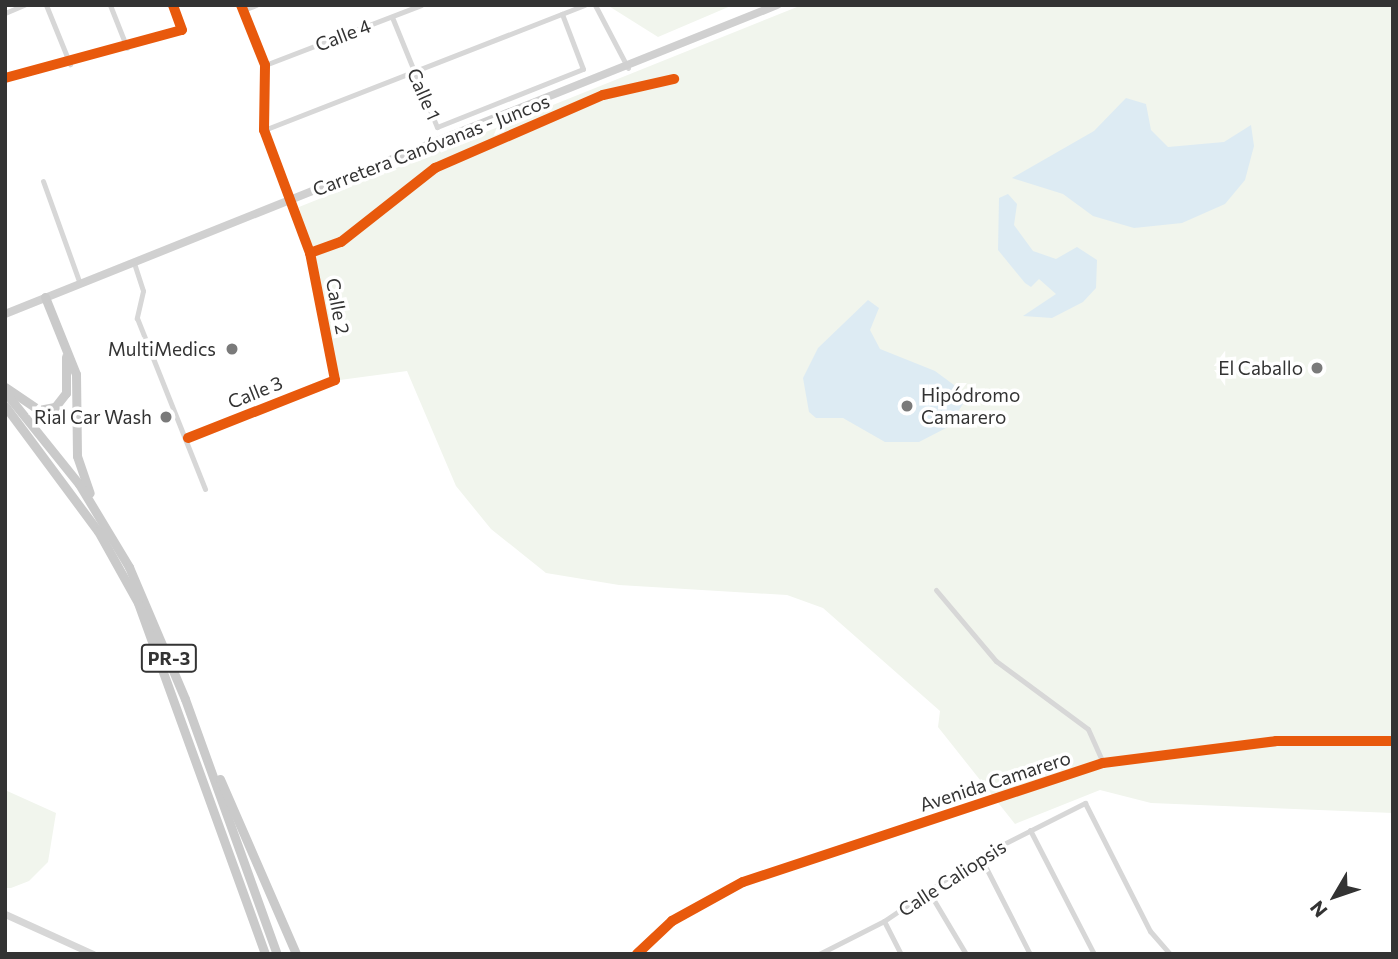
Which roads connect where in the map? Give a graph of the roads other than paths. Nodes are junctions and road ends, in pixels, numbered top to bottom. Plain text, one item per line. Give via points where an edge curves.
1 (24, 5) edge
2 (46, 5) edge
3 (110, 5) edge
4 (173, 5) edge
5 (256, 5) edge
6 (421, 5) edge
7 (586, 5) edge
8 (595, 5) edge
9 (777, 5) edge
10 (242, 8) edge
11 (5, 13) edge
12 (562, 14) junction
13 (392, 17) junction
14 (127, 48) junction
15 (70, 64) junction
16 (265, 65) junction
17 (628, 68) junction
18 (414, 72) junction
19 (5, 78) edge
20 (674, 79) dead end
21 (264, 130) junction
22 (43, 180) dead end
23 (290, 200) junction
24 (310, 253) junction
25 (134, 263) junction
26 (80, 284) junction
27 (45, 297) junction
28 (5, 314) edge
29 (66, 356) junction
30 (335, 380) joint
31 (5, 390) edge
32 (5, 406) edge
33 (188, 438) junction
34 (205, 489) dead end
35 (100, 514) junction
36 (936, 590) dead end
37 (1393, 741) edge
38 (201, 743) junction
39 (1103, 764) junction
40 (1030, 830) junction
41 (980, 856) junction
42 (929, 892) junction
43 (5, 914) edge
44 (884, 921) junction
45 (833, 947) junction
46 (93, 954) edge
47 (265, 954) edge
48 (278, 954) edge
49 (296, 954) edge
50 (638, 954) edge
51 (819, 954) edge
52 (836, 954) edge
53 (901, 954) edge
54 (966, 954) edge
55 (1030, 954) edge
56 (1094, 954) edge
57 (1170, 954) edge

1 - 11 street
2 - 15 street
3 - 14 street
4 - 14 street via 182,30
5 - 10 street
6 - 13 street, Calle 4
7 - 12 street
8 - 17 street
9 - 17 main road, Carretera Canóvanas - Juncos
10 - 16 street
12 - 18 street
12 - 18 street, Calle 1 via 583,69 451,122 437,127
13 - 16 street, Calle 4
13 - 18 street, Calle 1
14 - 15 street
15 - 19 street
16 - 21 street
17 - 23 main road, Carretera Canóvanas - Juncos
18 - 21 street
20 - 24 street via 603,95 442,164 341,242
21 - 23 street, Calle 2
22 - 26 street
23 - 24 street, Calle 2
23 - 25 main road, Carretera Canóvanas - Juncos
24 - 30 street, Calle 2
25 - 26 main road, Carretera Canóvanas - Juncos
25 - 33 street via 143,291 137,318
26 - 27 main road, Carretera Canóvanas - Juncos
27 - 28 main road, Carretera Canóvanas - Juncos
27 - 29 main road
29 - 31 main road via 66,393 55,407 39,410
29 - 35 main road via 77,383 77,456
30 - 33 street, Calle 3
31 - 35 main road, PR-3
32 - 47 main road, PR-3 via 98,531 138,603
33 - 34 street
35 - 38 main road, PR-3 via 153,618
36 - 39 street via 996,661 1088,729
37 - 39 street, Avenida Camarero via 1276,741
38 - 48 main road, PR-3
38 - 49 main road
39 - 50 street, Avenida Camarero via 743,882 672,921
40 - 41 street, Calle Caliopsis
40 - 56 street
40 - 57 street, Calle Caliopsis via 1085,803 1150,931
41 - 42 street, Calle Caliopsis
41 - 55 street
42 - 44 street, Calle Caliopsis
42 - 54 street
43 - 46 street
44 - 45 street, Calle Caliopsis
44 - 53 street
45 - 51 street, Calle Caliopsis
45 - 52 street

